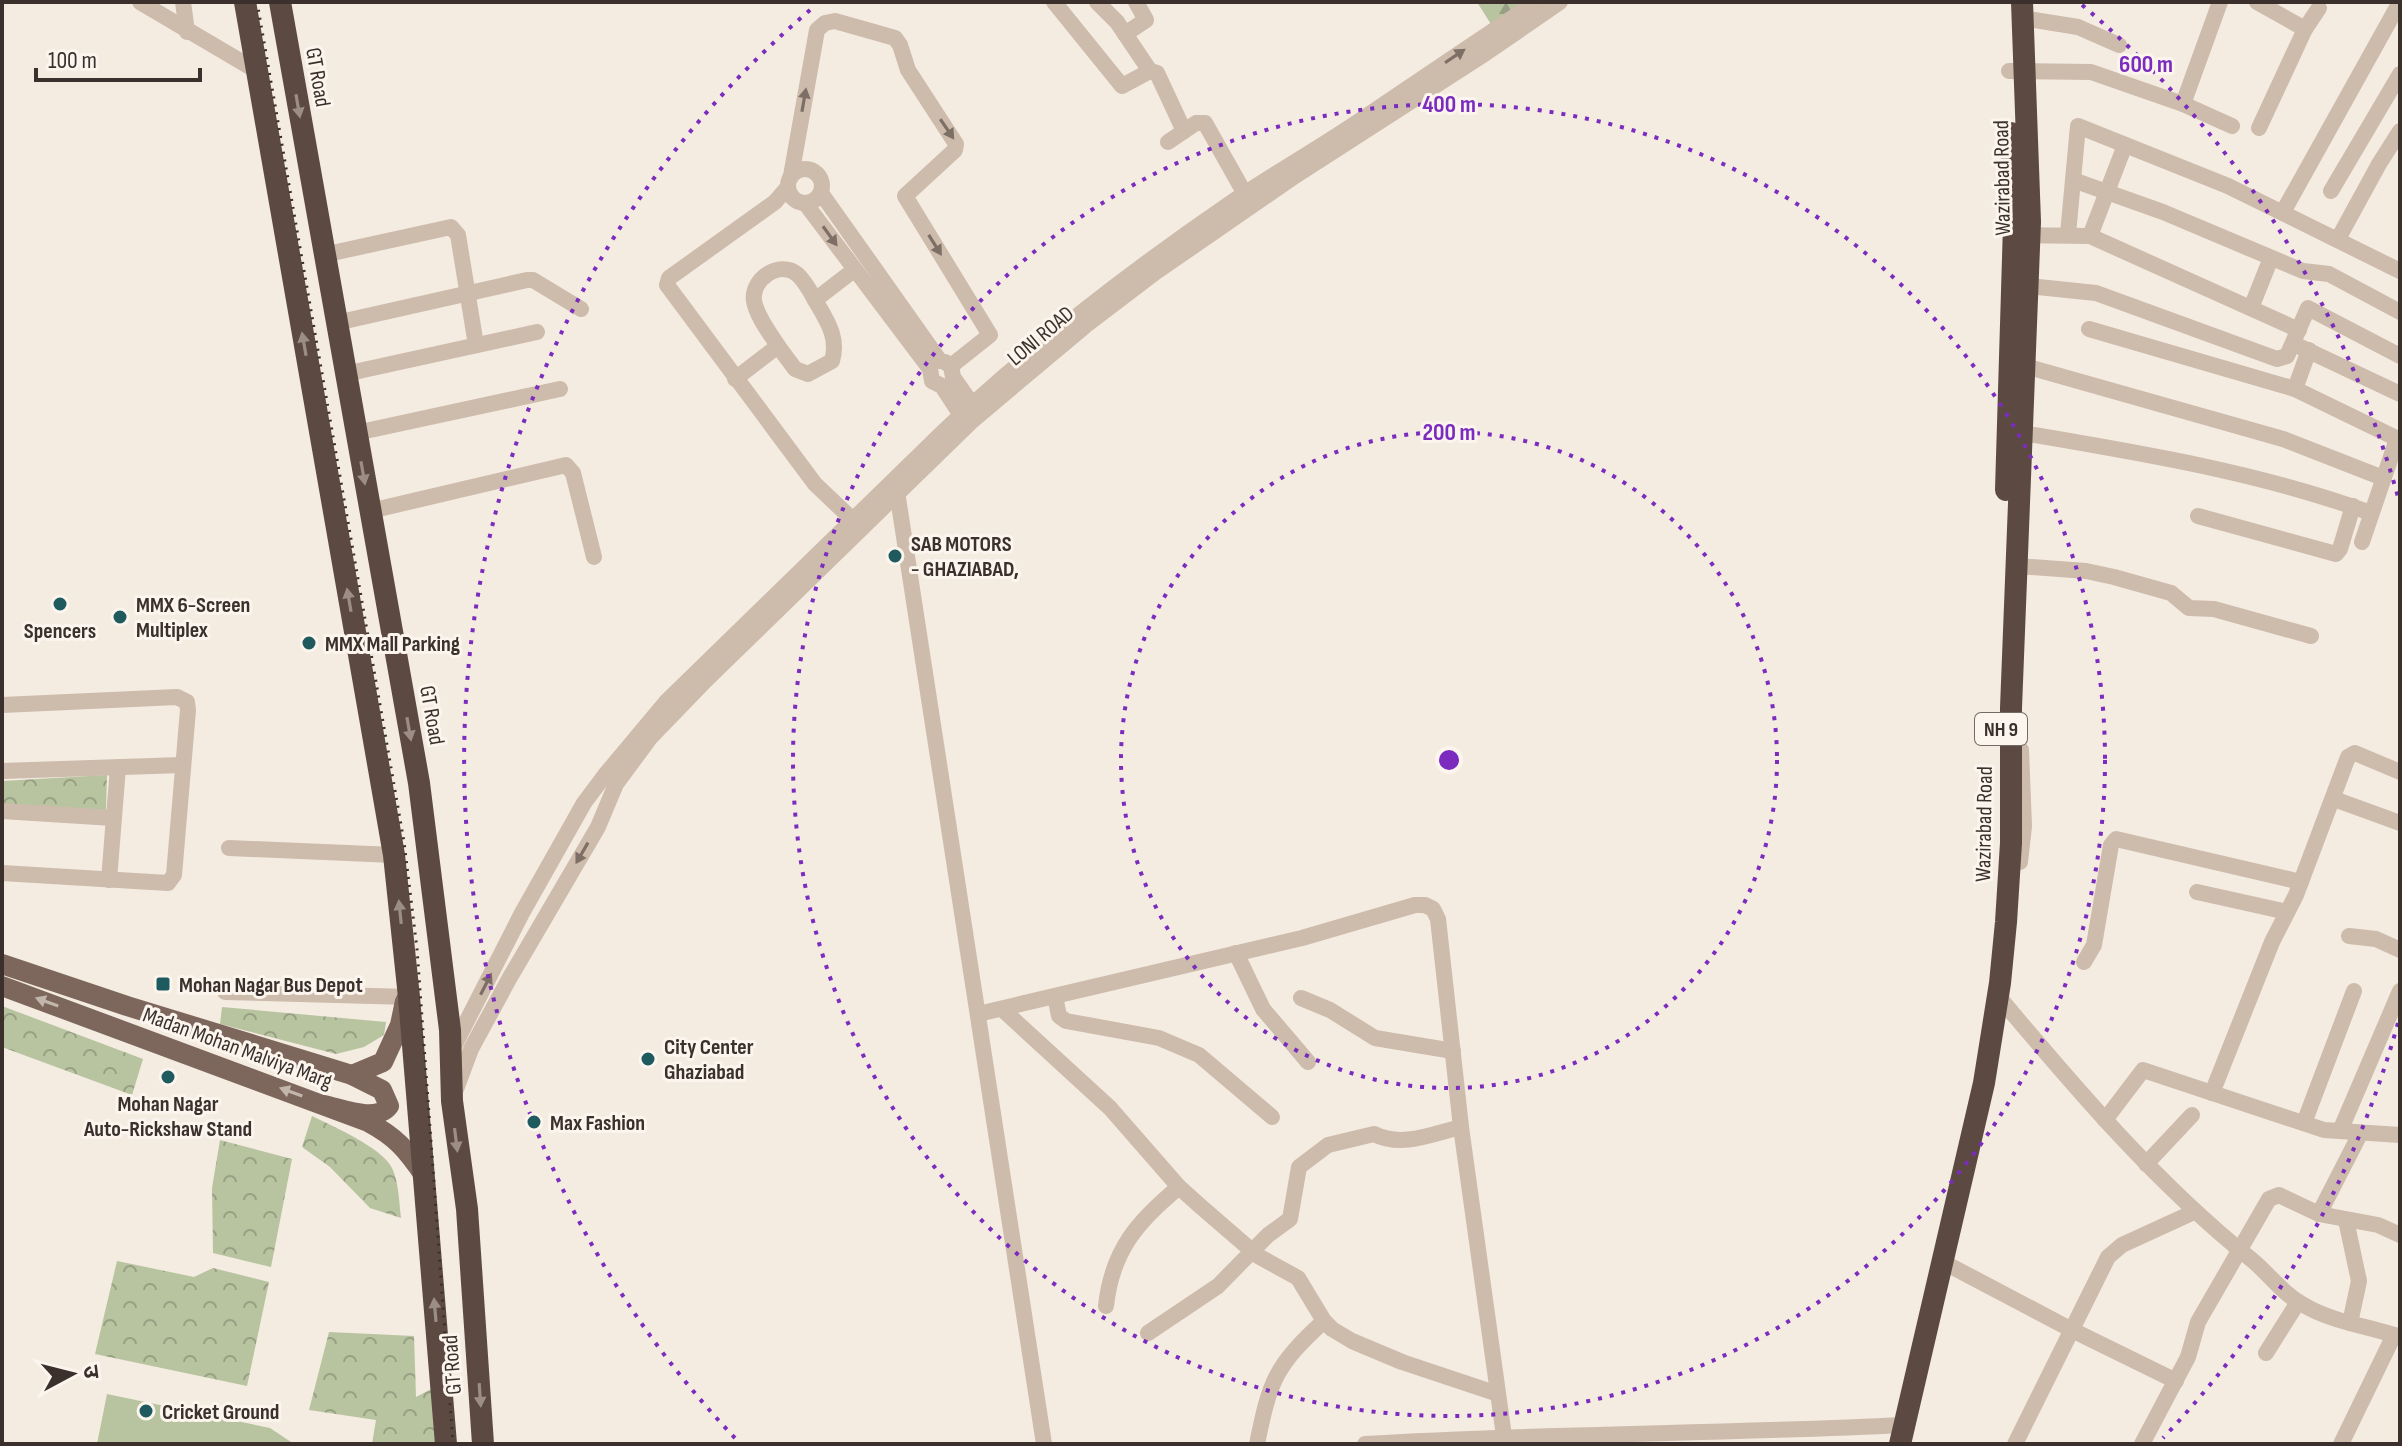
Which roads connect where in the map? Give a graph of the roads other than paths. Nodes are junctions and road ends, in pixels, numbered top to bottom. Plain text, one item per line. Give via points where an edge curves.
1 (140, 2) edge
2 (183, 2) edge
3 (245, 2) edge
4 (280, 2) edge
5 (1054, 2) edge
6 (1097, 2) edge
7 (1136, 2) edge
8 (1536, 2) edge
9 (1560, 2) edge
10 (2220, 2) edge
11 (2257, 2) edge
12 (2400, 2) edge
13 (2017, 7) edge
14 (2319, 8) dead end
15 (2305, 29) junction
16 (187, 32) junction
17 (1125, 34) junction
18 (2119, 45) dead end
19 (257, 71) junction
20 (1150, 71) junction
21 (2017, 71) junction
22 (2400, 74) edge
23 (2183, 104) junction
24 (2232, 126) dead end
25 (2259, 128) dead end
26 (1184, 131) junction
27 (2400, 131) edge
28 (1168, 142) dead end
29 (2125, 145) junction
30 (2395, 149) edge
31 (2073, 180) junction
32 (789, 182) junction
33 (2108, 191) junction
34 (2331, 191) dead end
35 (821, 193) junction
36 (1245, 194) junction
37 (805, 203) junction
38 (2283, 212) junction
39 (2068, 234) junction
40 (2022, 235) junction
41 (2090, 236) junction
42 (2338, 239) junction
43 (323, 255) junction
44 (2271, 258) junction
45 (854, 270) junction
46 (2400, 271) edge
47 (2028, 286) junction
48 (467, 292) junction
49 (815, 300) junction
50 (2251, 308) junction
51 (581, 309) dead end
52 (2400, 312) edge
53 (336, 323) junction
54 (2089, 329) dead end
55 (537, 332) dead end
56 (2301, 341) junction
57 (476, 345) junction
58 (778, 346) junction
59 (2400, 356) edge
60 (2025, 366) junction
61 (943, 372) junction
62 (345, 374) junction
63 (735, 379) junction
64 (560, 389) dead end
65 (2295, 389) junction
66 (2400, 394) edge
67 (966, 409) junction
68 (356, 433) junction
69 (2023, 433) junction
70 (2398, 439) edge
71 (2383, 478) junction
72 (896, 485) junction
73 (2353, 506) junction
74 (370, 511) junction
75 (2371, 513) junction
76 (2198, 516) dead end
77 (854, 521) junction
78 (2362, 542) dead end
79 (594, 557) dead end
80 (2018, 566) junction
81 (744, 634) junction
82 (2311, 636) dead end
83 (2, 705) edge
84 (182, 765) junction
85 (118, 767) junction
86 (2, 771) edge
87 (2400, 772) edge
88 (611, 779) junction
89 (2334, 799) junction
90 (2, 811) edge
91 (113, 818) junction
92 (2400, 823) edge
93 (229, 848) dead end
94 (394, 855) junction
95 (2, 873) edge
96 (109, 880) junction
97 (2301, 882) junction
98 (2197, 892) dead end
99 (2287, 912) junction
100 (2349, 936) dead end
101 (2400, 950) edge
102 (1236, 953) junction
103 (2084, 962) dead end
104 (2, 964) edge
105 (9, 988) edge
106 (2354, 991) dead end
107 (2400, 991) edge
108 (225, 992) dead end
109 (1055, 996) junction
110 (1990, 996) junction
111 (408, 998) junction
112 (1301, 998) dead end
113 (1002, 1009) junction
114 (978, 1014) junction
115 (261, 1047) junction
116 (1453, 1051) junction
117 (450, 1053) junction
118 (1308, 1062) dead end
119 (352, 1075) junction
120 (250, 1077) junction
121 (2212, 1093) junction
122 (452, 1101) junction
123 (324, 1105) junction
124 (2192, 1115) dead end
125 (1272, 1117) dead end
126 (2105, 1120) junction
127 (2304, 1123) junction
128 (1461, 1127) junction
129 (2340, 1131) junction
130 (2360, 1134) junction
131 (2400, 1135) edge
132 (2146, 1164) junction
133 (424, 1175) junction
134 (1179, 1187) junction
135 (2194, 1212) junction
136 (2319, 1214) junction
137 (2346, 1220) junction
138 (2400, 1235) edge
139 (1252, 1252) junction
140 (2240, 1252) junction
141 (1943, 1262) junction
142 (2298, 1302) junction
143 (1106, 1306) dead end
144 (1324, 1321) junction
145 (2350, 1323) junction
146 (2072, 1330) junction
147 (1148, 1333) dead end
148 (2397, 1336) edge
149 (2266, 1353) dead end
150 (2176, 1381) junction
151 (1498, 1394) junction
152 (1894, 1435) edge
153 (1504, 1436) junction
154 (446, 1444) edge
155 (483, 1444) edge
156 (1044, 1444) edge
157 (1257, 1444) edge
158 (1365, 1444) edge
159 (2015, 1444) edge
160 (2142, 1444) edge
161 (2341, 1444) edge

1 - 16 street
2 - 16 street
3 - 19 highway, GT Road
4 -> 43 highway, GT Road
5 - 20 street via 1122,86
6 - 17 street
7 - 17 street via 1146,20
36 -> 8 street, LONI ROAD
9 - 72 street, LONI ROAD via 1156,272
10 - 23 street
11 - 15 street
12 - 38 street
13 - 18 street
13 - 21 highway, Wazirabad Road / NH 9
14 - 15 street
15 - 25 street
16 - 19 street
17 - 20 street
94 -> 19 highway, GT Road
20 - 26 street via 1160,76
21 - 23 street via 2091,72
21 - 40 highway, Wazirabad Road / NH 9
22 - 34 street
23 - 24 street
26 - 28 street
26 - 36 street via 1205,123
27 - 30 street
29 - 31 street via 2078,126
29 - 33 street
29 - 38 street
30 - 42 street
31 - 33 street
31 - 39 street
32 - 35 street via 799,170 810,169 819,176
32 - 37 street via 792,198
32 -> 61 street via 817,30 835,21 895,38 908,70 956,144 905,196 990,335
32 - 63 street via 775,202 667,281
33 - 41 street
33 - 44 street
35 - 37 street
35 - 61 street
36 - 67 street, LONI ROAD via 1085,311
37 -> 45 street
38 - 42 street
39 - 40 street
39 - 41 street
40 - 47 highway, Wazirabad Road / NH 9
40 - 110 highway, Wazirabad Road / NH 9
41 - 50 street
42 - 46 street
43 - 48 street via 451,227 458,235
43 - 53 highway, GT Road
44 - 50 street
44 - 52 street via 2303,271 2329,274
45 - 49 street
45 - 61 street
47 - 56 street via 2105,296 2277,359
47 - 60 highway, Wazirabad Road / NH 9
48 - 51 street via 533,280
48 - 53 street
48 - 57 street
49 - 58 street via 837,346 832,361 808,374 795,369
49 - 58 street via 795,272 782,268 758,284 754,299
50 - 56 street
53 - 62 highway, GT Road
54 - 65 street
55 - 57 street
56 - 59 street via 2308,308
56 - 65 street
56 - 66 street
57 - 62 street
58 - 63 street
60 - 69 highway, Wazirabad Road / NH 9
60 - 71 street via 2283,439
61 - 67 street
62 - 68 highway, GT Road
63 - 77 street via 815,484
64 - 68 street
65 - 70 street
67 - 72 street, LONI ROAD
68 -> 74 highway, GT Road
69 - 73 street via 2215,467
69 - 80 highway, Wazirabad Road / NH 9
70 - 71 street
71 - 75 street
72 - 77 street, LONI ROAD
72 - 81 street, LONI ROAD
72 - 114 street
73 - 75 street
73 - 76 street via 2336,554
74 - 79 street via 566,465 573,473
74 -> 117 highway, GT Road via 419,783
75 - 78 street
77 - 81 street, LONI ROAD
80 - 82 street via 2098,573 2171,593 2189,608 2214,609
80 - 110 highway, Wazirabad Road / NH 9 via 2011,843
81 - 88 street, LONI ROAD
83 - 84 street via 183,698 188,710
84 - 85 street
84 - 96 street via 172,879 163,884
85 - 86 street
85 - 91 street
87 - 89 street via 2351,754
117 -> 88 street via 584,803
88 -> 122 street via 598,827 471,1049
89 - 92 street
89 - 97 street
90 - 91 street
91 - 96 street
93 - 94 street
111 -> 94 highway, GT Road
95 - 96 street
97 - 99 street
97 - 103 street via 2116,839 2094,945
98 - 99 street
99 - 121 street
100 - 101 street via 2369,937
102 - 109 street
102 - 116 street via 1425,905 1438,919
102 - 118 street via 1263,1009
104 - 115 main road, Madan Mohan Malviya Marg
120 -> 105 main road, Madan Mohan Malviya Marg
106 - 127 street
107 - 129 street
108 - 111 street
109 - 113 street
109 - 125 street via 1062,1020 1159,1038 1199,1055
110 - 126 street
110 - 141 highway, Wazirabad Road / NH 9 via 1984,1083
110 - 152 highway, Wazirabad Road / NH 9
111 - 119 main road via 383,1062
111 - 133 highway, GT Road
112 - 116 street via 1375,1038
113 - 114 street
113 - 134 street via 1110,1108
114 - 156 street
115 - 119 main road, Madan Mohan Malviya Marg
115 - 120 main road
116 - 128 street
117 - 122 highway, GT Road
119 - 123 main road, Madan Mohan Malviya Marg via 382,1090 389,1106 384,1113
123 -> 120 main road, Madan Mohan Malviya Marg
121 - 126 street via 2143,1070
121 - 127 street
122 -> 155 highway, GT Road via 467,1209
123 - 133 main road, Madan Mohan Malviya Marg via 390,1133
124 - 132 street
126 - 132 street
127 - 129 street
128 - 139 street via 1403,1141 1374,1134 1328,1145 1299,1167 1290,1219
128 - 151 street
129 - 130 street
130 - 131 street
130 - 136 street
132 - 135 street
154 -> 133 highway, GT Road
134 - 139 street
134 - 143 street via 1130,1237 1116,1260
135 - 140 street
135 - 146 street via 2113,1251
136 - 137 street
136 - 140 street via 2274,1195
137 - 138 street
137 - 145 street via 2359,1281
139 - 144 street via 1298,1278
139 - 147 street via 1218,1286
140 - 142 street
140 - 150 street via 2198,1322
141 - 146 street
141 - 152 highway, Wazirabad Road / NH 9
142 - 145 street
142 - 149 street
144 - 151 street via 1352,1341 1402,1362
144 - 157 street via 1278,1371
145 - 148 street
146 - 150 street
146 - 159 street
148 - 161 street
150 - 160 street
151 - 153 street
152 - 153 street
153 - 158 street

